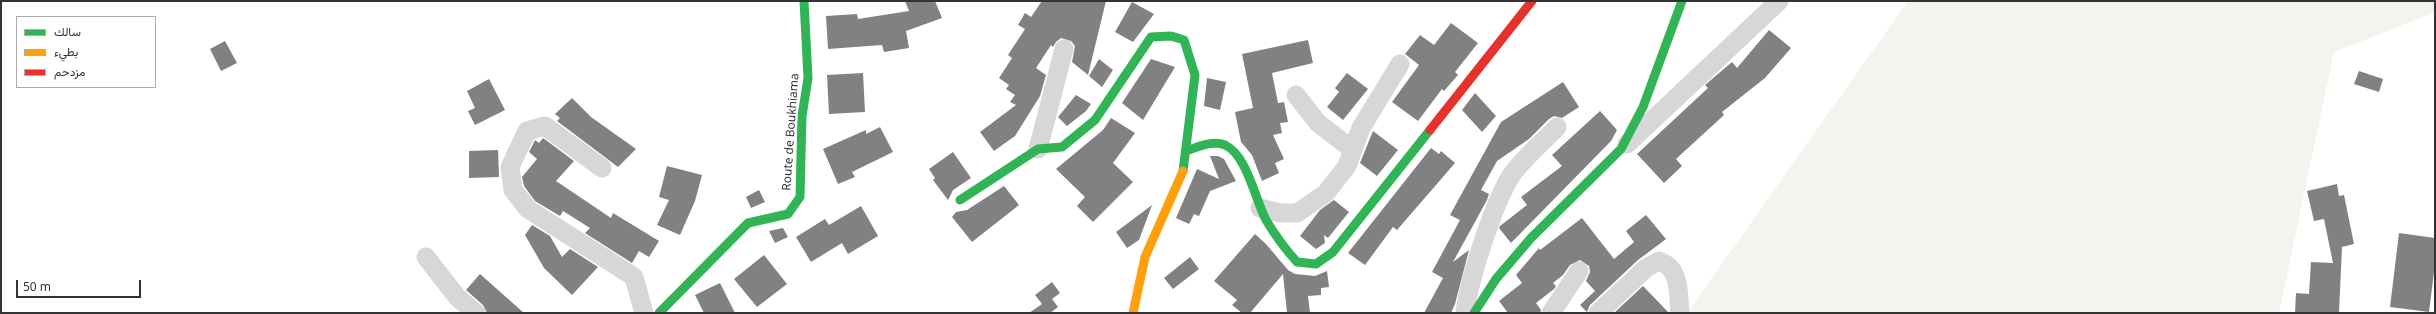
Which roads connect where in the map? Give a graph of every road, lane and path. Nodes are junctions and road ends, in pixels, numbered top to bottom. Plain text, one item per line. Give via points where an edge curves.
1 (804, 1) edge
2 (1532, 1) edge
3 (1682, 1) edge
4 (1779, 1) edge
5 (1064, 49) dead end
6 (1400, 64) dead end
7 (1296, 95) dead end
8 (1557, 127) dead end
9 (1038, 149) junction
10 (1621, 149) junction
11 (1353, 150) junction
12 (1186, 151) junction
13 (602, 168) dead end
14 (960, 200) dead end
15 (1260, 208) junction
16 (426, 257) dead end
17 (1579, 271) dead end
18 (476, 313) edge
19 (644, 313) edge
20 (659, 313) edge
21 (1133, 313) edge
22 (1465, 313) edge
23 (1474, 313) edge
24 (1551, 313) edge
25 (1598, 313) edge
26 (1680, 313) edge

1 - 20 street, Route de Boukhiama via 808,78 802,116 800,197 788,214 748,223
2 - 15 street via 1334,252 1316,264 1297,262 1275,238
3 - 10 street via 1643,108
4 - 10 street
5 - 9 street
6 - 11 street via 1361,128
7 - 11 street via 1318,123
8 - 22 street via 1509,178 1472,281
9 - 12 street via 1062,147 1095,120 1151,37 1171,36 1184,40 1195,74
9 - 14 street
10 - 23 street via 1531,238 1496,279
11 - 15 street via 1347,166 1326,193 1297,213 1280,214
12 - 15 street via 1210,142 1231,149 1243,165
12 - 21 street via 1184,168 1145,257
13 - 19 street via 545,126 527,131 510,167 513,190 528,210 634,277
16 - 18 street via 457,297
17 - 24 street
25 - 26 street via 1646,268 1659,262 1668,264 1675,273

